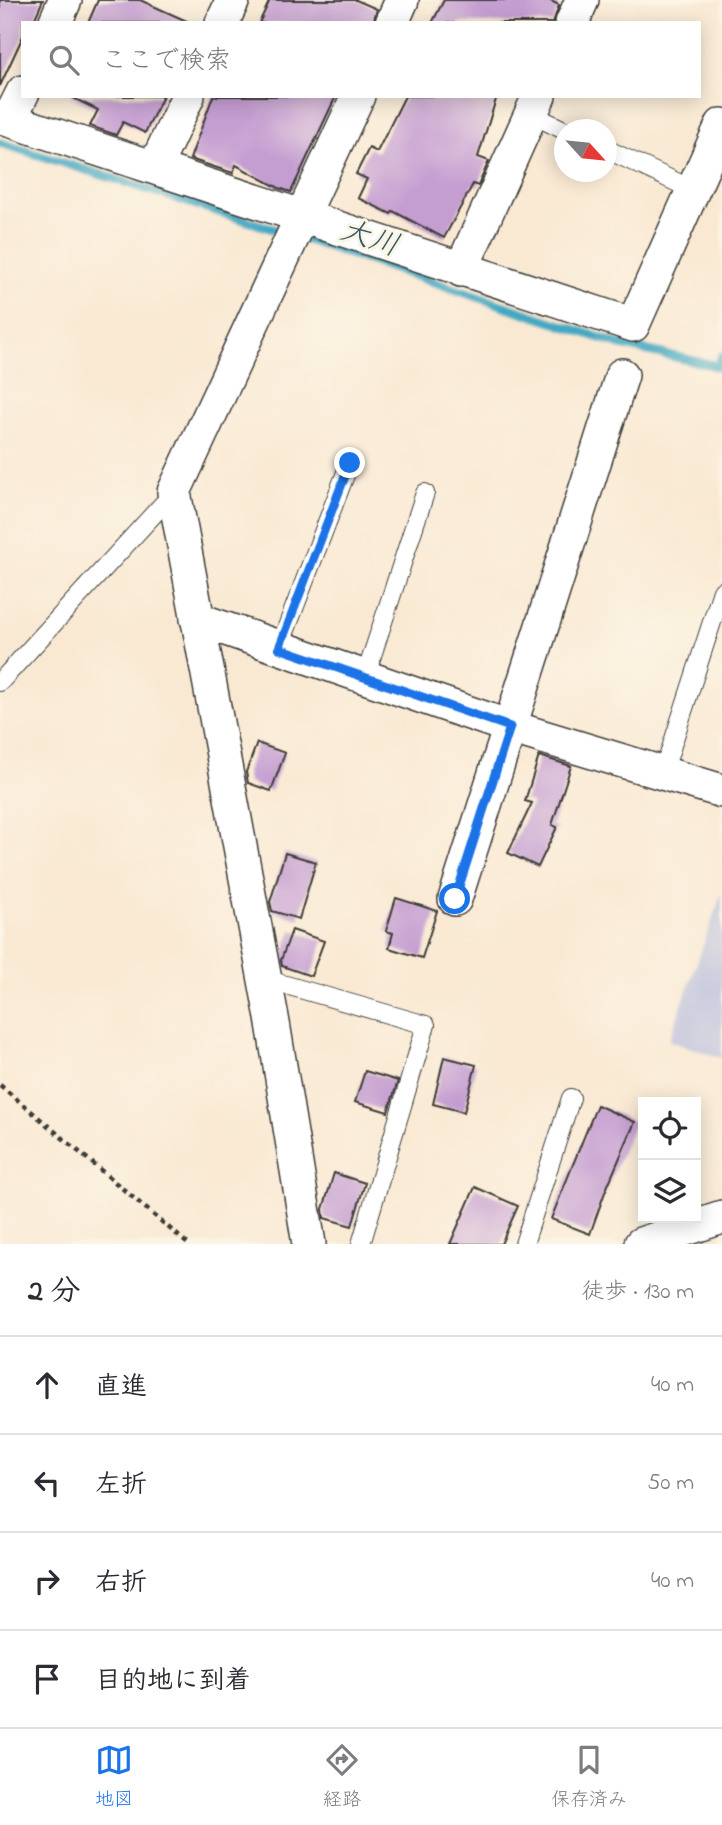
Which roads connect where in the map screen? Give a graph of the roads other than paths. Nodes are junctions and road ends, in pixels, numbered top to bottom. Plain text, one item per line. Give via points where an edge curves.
1 (65, 0) edge
2 (233, 0) edge
3 (402, 0) edge
4 (582, 0) edge
5 (56, 21) edge
6 (223, 21) edge
7 (393, 21) edge
8 (573, 21) edge
9 (187, 98) edge
10 (357, 98) edge
11 (535, 105) edge
12 (11, 110) edge
13 (554, 121) edge
14 (722, 125) edge
15 (617, 154) edge
16 (155, 167) junction
17 (694, 190) junction
18 (302, 217) junction
19 (461, 270) junction
20 (622, 375) dead end
21 (350, 463) dead end
22 (174, 492) junction
23 (425, 493) dead end
24 (722, 591) edge
25 (197, 619) junction
26 (279, 648) junction
27 (365, 677) junction
28 (0, 682) edge
29 (510, 727) junction
30 (663, 773) junction
31 (722, 791) edge
32 (455, 899) dead end
33 (265, 979) junction
34 (571, 1098) dead end
35 (722, 1217) edge
36 (309, 1244) edge
37 (361, 1244) edge
38 (524, 1244) edge
39 (641, 1244) edge

1 - 5 street
2 - 6 street
3 - 7 street
4 - 8 street
9 - 16 street
10 - 18 street
11 - 13 lane
11 - 19 street
12 - 16 street
14 - 17 street
15 - 17 lane
16 - 18 street
17 - 19 street via 633,325
18 - 19 street
18 - 22 street
20 - 29 street
21 - 26 lane
22 - 25 street
22 - 28 lane
23 - 27 lane
24 - 30 lane
25 - 26 street
25 - 33 street
26 - 27 street
27 - 29 street
29 - 30 street
29 - 32 street
30 - 31 street
33 - 36 street
33 - 37 lane via 426,1025
34 - 38 lane
35 - 39 street

